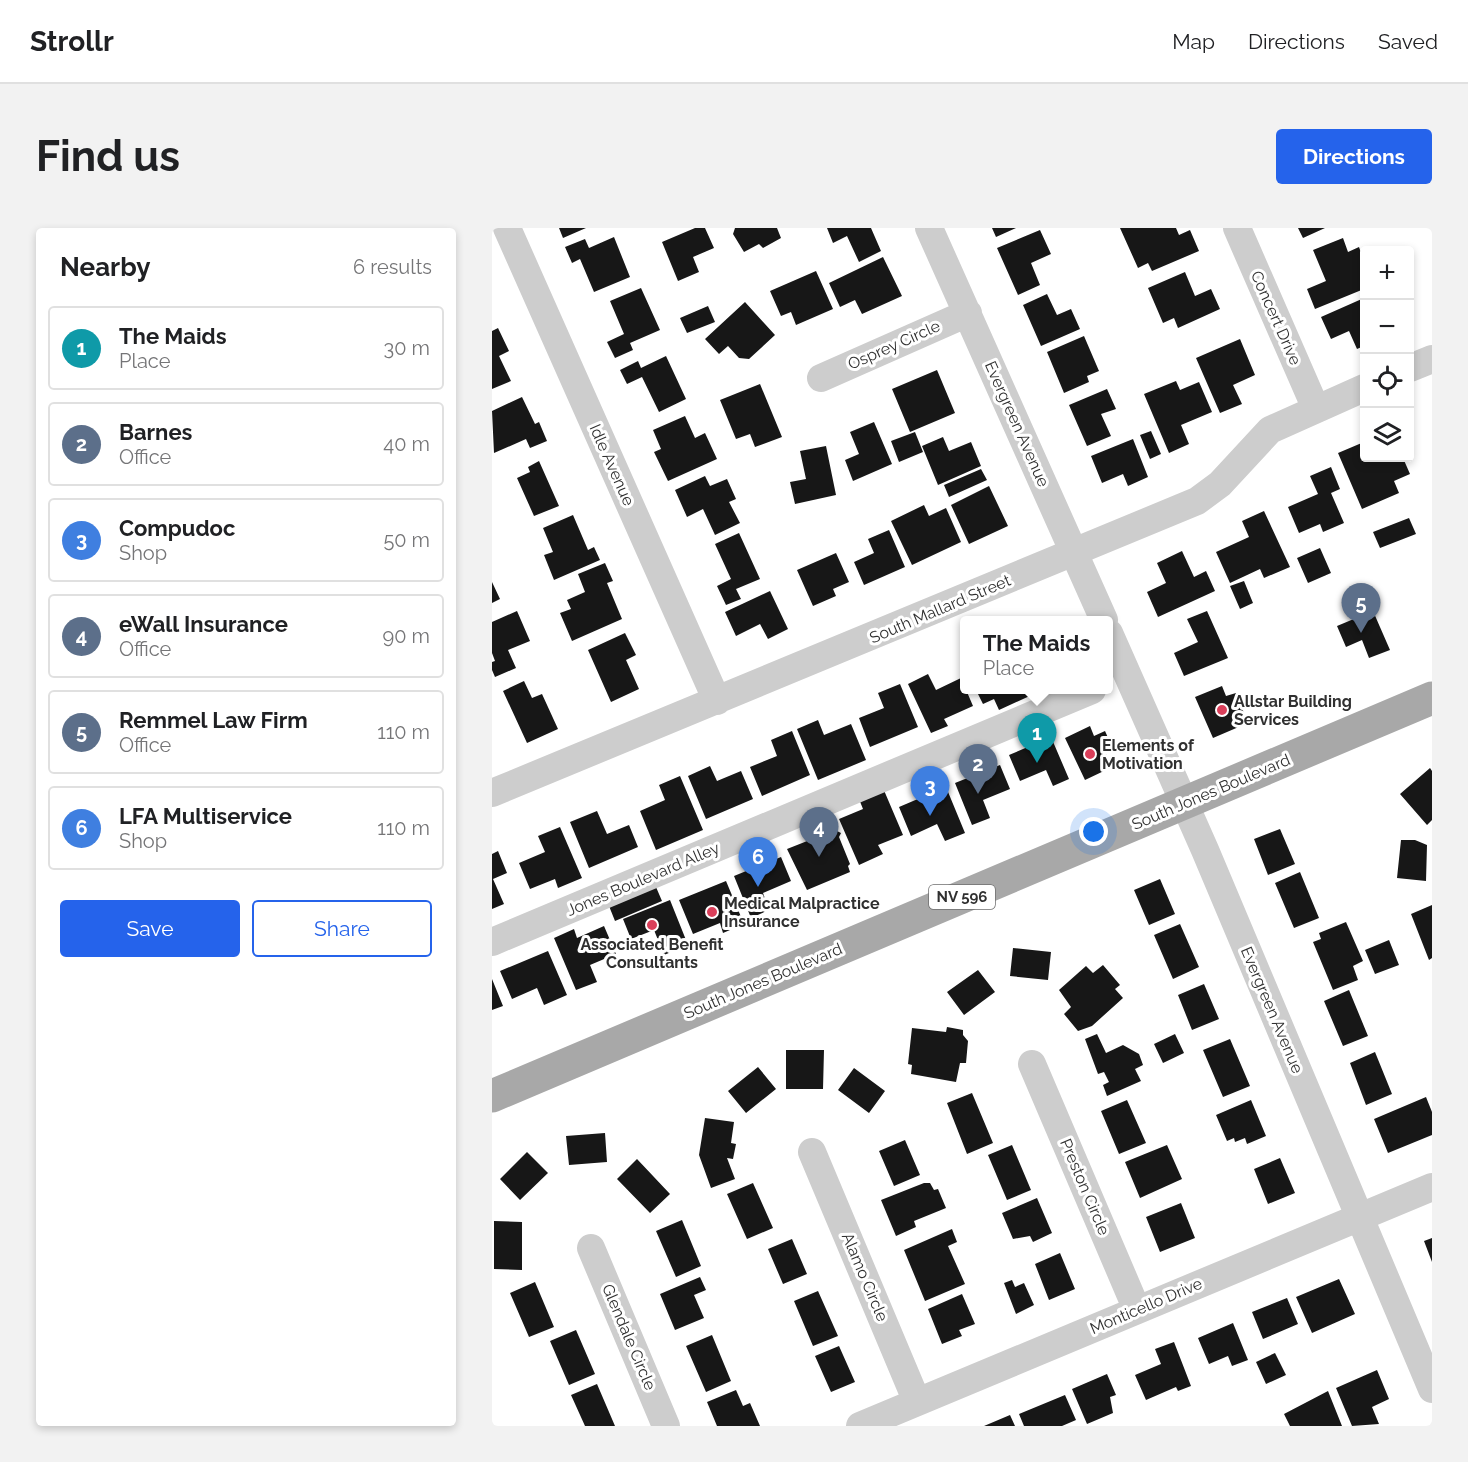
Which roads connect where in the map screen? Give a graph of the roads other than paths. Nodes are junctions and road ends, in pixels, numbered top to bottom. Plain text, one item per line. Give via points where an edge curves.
1 (507, 228) edge
2 (929, 228) edge
3 (1237, 228) edge
4 (968, 313) junction
5 (1432, 358) edge
6 (1414, 366) edge
7 (821, 378) dead end
8 (1360, 390) edge
9 (1316, 409) junction
10 (1075, 553) junction
11 (1102, 616) edge
12 (1113, 653) edge
13 (1118, 678) edge
14 (1082, 694) edge
15 (1432, 698) edge
16 (717, 701) junction
17 (493, 789) edge
18 (1185, 802) junction
19 (492, 942) edge
20 (1032, 1064) dead end
21 (492, 1096) edge
22 (812, 1152) dead end
23 (1432, 1187) edge
24 (1359, 1218) junction
25 (591, 1248) dead end
26 (1137, 1310) junction
27 (1432, 1389) edge
28 (918, 1402) junction
29 (666, 1426) edge
30 (860, 1426) edge

1 - 16 street, Idle Avenue
2 - 4 street, Evergreen Avenue
3 - 9 street, Concert Drive
4 - 7 street, Osprey Circle
4 - 10 street, Evergreen Avenue
5 - 6 street
8 - 9 street, South Mallard Street
9 - 10 street, South Mallard Street via 1270,430 1220,484 1197,501
10 - 11 street, Evergreen Avenue
10 - 16 street, South Mallard Street
12 - 13 street, Evergreen Avenue
13 - 18 street, Evergreen Avenue
14 - 19 street, Jones Boulevard Alley
15 - 18 main road, South Jones Boulevard / NV 596
16 - 17 street, South Mallard Street
18 - 21 main road, South Jones Boulevard / NV 596
18 - 24 street, Evergreen Avenue
20 - 26 street, Preston Circle
22 - 28 street, Alamo Circle
23 - 24 street, Monticello Drive
24 - 26 street, Monticello Drive
24 - 27 street, Evergreen Avenue
25 - 29 street, Glendale Circle
26 - 28 street, Monticello Drive
28 - 30 street, Monticello Drive

